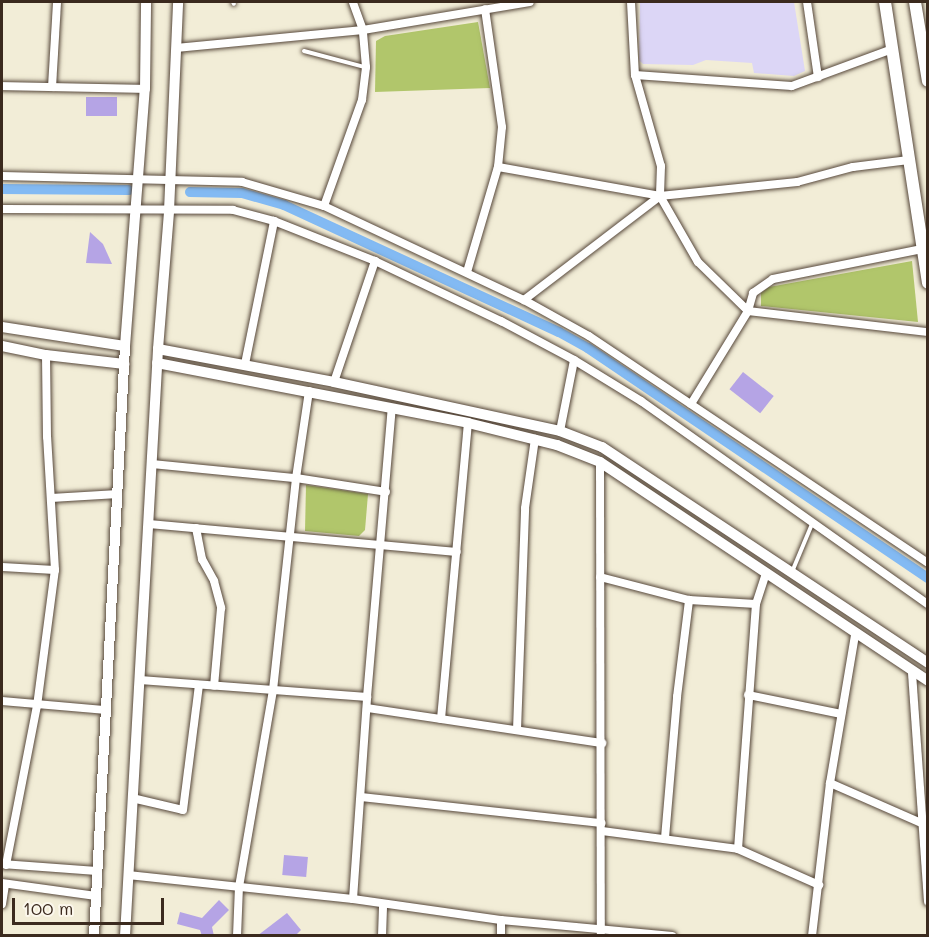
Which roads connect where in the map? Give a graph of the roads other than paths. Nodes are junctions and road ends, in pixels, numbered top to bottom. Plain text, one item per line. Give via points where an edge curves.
1 (57, 2) edge
2 (146, 2) edge
3 (178, 2) edge
4 (353, 2) edge
5 (530, 2) edge
6 (631, 2) edge
7 (807, 2) edge
8 (885, 2) edge
9 (915, 2) edge
10 (485, 9) junction
11 (363, 30) junction
12 (176, 48) junction
13 (892, 49) junction
14 (304, 51) dead end
15 (926, 64) edge
16 (366, 67) junction
17 (635, 75) junction
18 (818, 77) junction
19 (927, 81) edge
20 (2, 86) edge
21 (52, 87) junction
22 (145, 89) junction
23 (909, 160) junction
24 (498, 167) junction
25 (2, 176) edge
26 (138, 178) junction
27 (170, 178) junction
28 (660, 196) junction
29 (324, 206) junction
30 (2, 209) edge
31 (136, 210) junction
32 (169, 211) junction
33 (274, 221) junction
34 (922, 249) junction
35 (375, 261) junction
36 (466, 272) junction
37 (927, 283) edge
38 (524, 300) junction
39 (748, 311) junction
40 (2, 327) edge
41 (927, 332) edge
42 (2, 346) edge
43 (124, 346) junction
44 (158, 349) junction
45 (46, 355) junction
46 (574, 360) junction
47 (157, 363) junction
48 (123, 364) junction
49 (244, 364) junction
50 (334, 382) junction
51 (309, 391) junction
52 (691, 405) junction
53 (392, 408) junction
54 (468, 423) junction
55 (561, 431) junction
56 (535, 439) junction
57 (600, 462) junction
58 (152, 464) junction
59 (296, 478) junction
60 (386, 492) junction
61 (118, 494) junction
62 (51, 498) junction
63 (812, 523) junction
64 (149, 524) junction
65 (196, 528) junction
66 (291, 537) junction
67 (381, 544) junction
68 (457, 552) junction
69 (923, 556) edge
70 (927, 562) edge
71 (2, 567) edge
72 (55, 570) junction
73 (765, 573) junction
74 (792, 573) junction
75 (600, 577) junction
76 (689, 600) junction
77 (756, 604) junction
78 (927, 604) edge
79 (855, 635) junction
80 (927, 663) edge
81 (912, 673) junction
82 (140, 680) junction
83 (927, 681) edge
84 (199, 685) junction
85 (214, 686) junction
86 (273, 690) junction
87 (748, 695) junction
88 (367, 698) junction
89 (2, 701) edge
90 (37, 706) junction
91 (367, 708) junction
92 (104, 710) junction
93 (841, 714) junction
94 (441, 719) junction
95 (517, 730) junction
96 (602, 743) junction
97 (830, 783) junction
98 (361, 797) junction
99 (132, 798) junction
100 (921, 823) junction
101 (602, 827) junction
102 (665, 838) junction
103 (738, 849) junction
104 (4, 865) edge
105 (97, 872) junction
106 (128, 875) junction
107 (3, 884) edge
108 (819, 885) junction
109 (239, 887) junction
110 (96, 896) junction
111 (353, 898) junction
112 (927, 901) edge
113 (2, 904) edge
114 (383, 904) junction
115 (501, 920) junction
116 (601, 932) edge
117 (94, 936) edge
118 (125, 936) edge
119 (237, 936) edge
120 (382, 936) edge
121 (501, 936) edge
122 (672, 936) edge
123 (812, 936) edge

1 - 21 street
2 - 22 street
3 - 12 street
4 - 11 street
5 - 10 street
6 - 17 street
7 - 18 street
8 - 13 main road
9 - 15 main road
10 - 11 street
10 - 24 street via 502,126
11 - 12 street
11 - 16 street
12 - 27 street
13 - 18 street
13 - 23 main road
14 - 16 lane
15 - 19 main road
16 - 29 street via 362,100
17 - 18 street via 792,86
17 - 28 street via 661,166
20 - 21 street
21 - 22 street
22 - 26 street
23 - 28 street via 853,167 797,182
23 - 34 main road
24 - 28 street
24 - 36 street
25 - 26 street
26 - 27 street
26 - 31 street
27 - 29 street via 242,182
27 - 32 street
28 - 38 street
28 - 39 street via 698,262
29 - 36 street
30 - 31 street
31 - 32 street
31 - 43 street
32 - 33 street via 233,210
32 - 44 street
33 - 35 street
33 - 49 street
34 - 37 main road
34 - 39 street via 773,279 753,293
35 - 46 street
35 - 50 street
36 - 38 street
38 - 52 street via 589,336
39 - 41 street
39 - 52 street
40 - 43 street
42 - 45 street
43 - 48 street
44 - 47 street
44 - 49 street
45 - 48 street
45 - 62 street
46 - 55 street
46 - 63 street via 641,401
47 - 51 street
47 - 58 street
48 - 61 street
49 - 50 street
50 - 55 street
51 - 53 street
51 - 59 street
52 - 69 street
53 - 54 street
53 - 60 street
54 - 56 street
54 - 68 street
55 - 74 street via 626,460
56 - 57 street
56 - 95 street via 525,508
57 - 73 street
57 - 75 street
58 - 59 street
58 - 64 street
59 - 60 street
59 - 66 street
60 - 67 street
61 - 62 street
61 - 92 street
62 - 72 street
63 - 74 lane
63 - 78 street
64 - 65 street
64 - 82 street
65 - 66 street
65 - 85 street via 202,559 214,581 221,608
66 - 67 street
66 - 86 street
67 - 68 street
67 - 88 street
68 - 94 street
69 - 70 street
71 - 72 street
72 - 90 street
73 - 77 street
73 - 79 street
74 - 80 street
75 - 76 street
75 - 96 street
76 - 77 street
76 - 102 street
77 - 87 street
79 - 81 street
79 - 93 street
81 - 83 street
81 - 100 street
82 - 84 street
82 - 99 street
84 - 85 street
84 - 99 street via 183,810
85 - 86 street
86 - 88 street
86 - 109 street
87 - 93 street
87 - 103 street
88 - 91 street
89 - 90 street
90 - 92 street
90 - 104 street
91 - 94 street
91 - 98 street
92 - 105 street
93 - 97 street
94 - 95 street
95 - 96 street
96 - 101 street
97 - 100 street
97 - 108 street
98 - 101 street
98 - 111 street
99 - 106 street
100 - 112 street
101 - 102 street
101 - 116 street
102 - 103 street
103 - 108 street
104 - 105 street
105 - 110 street
106 - 109 street
106 - 118 street
107 - 110 street
107 - 113 street
108 - 123 street
109 - 111 street
109 - 119 street
110 - 117 street
111 - 114 street
114 - 115 street
114 - 120 street
115 - 116 street
115 - 121 street
116 - 122 street

